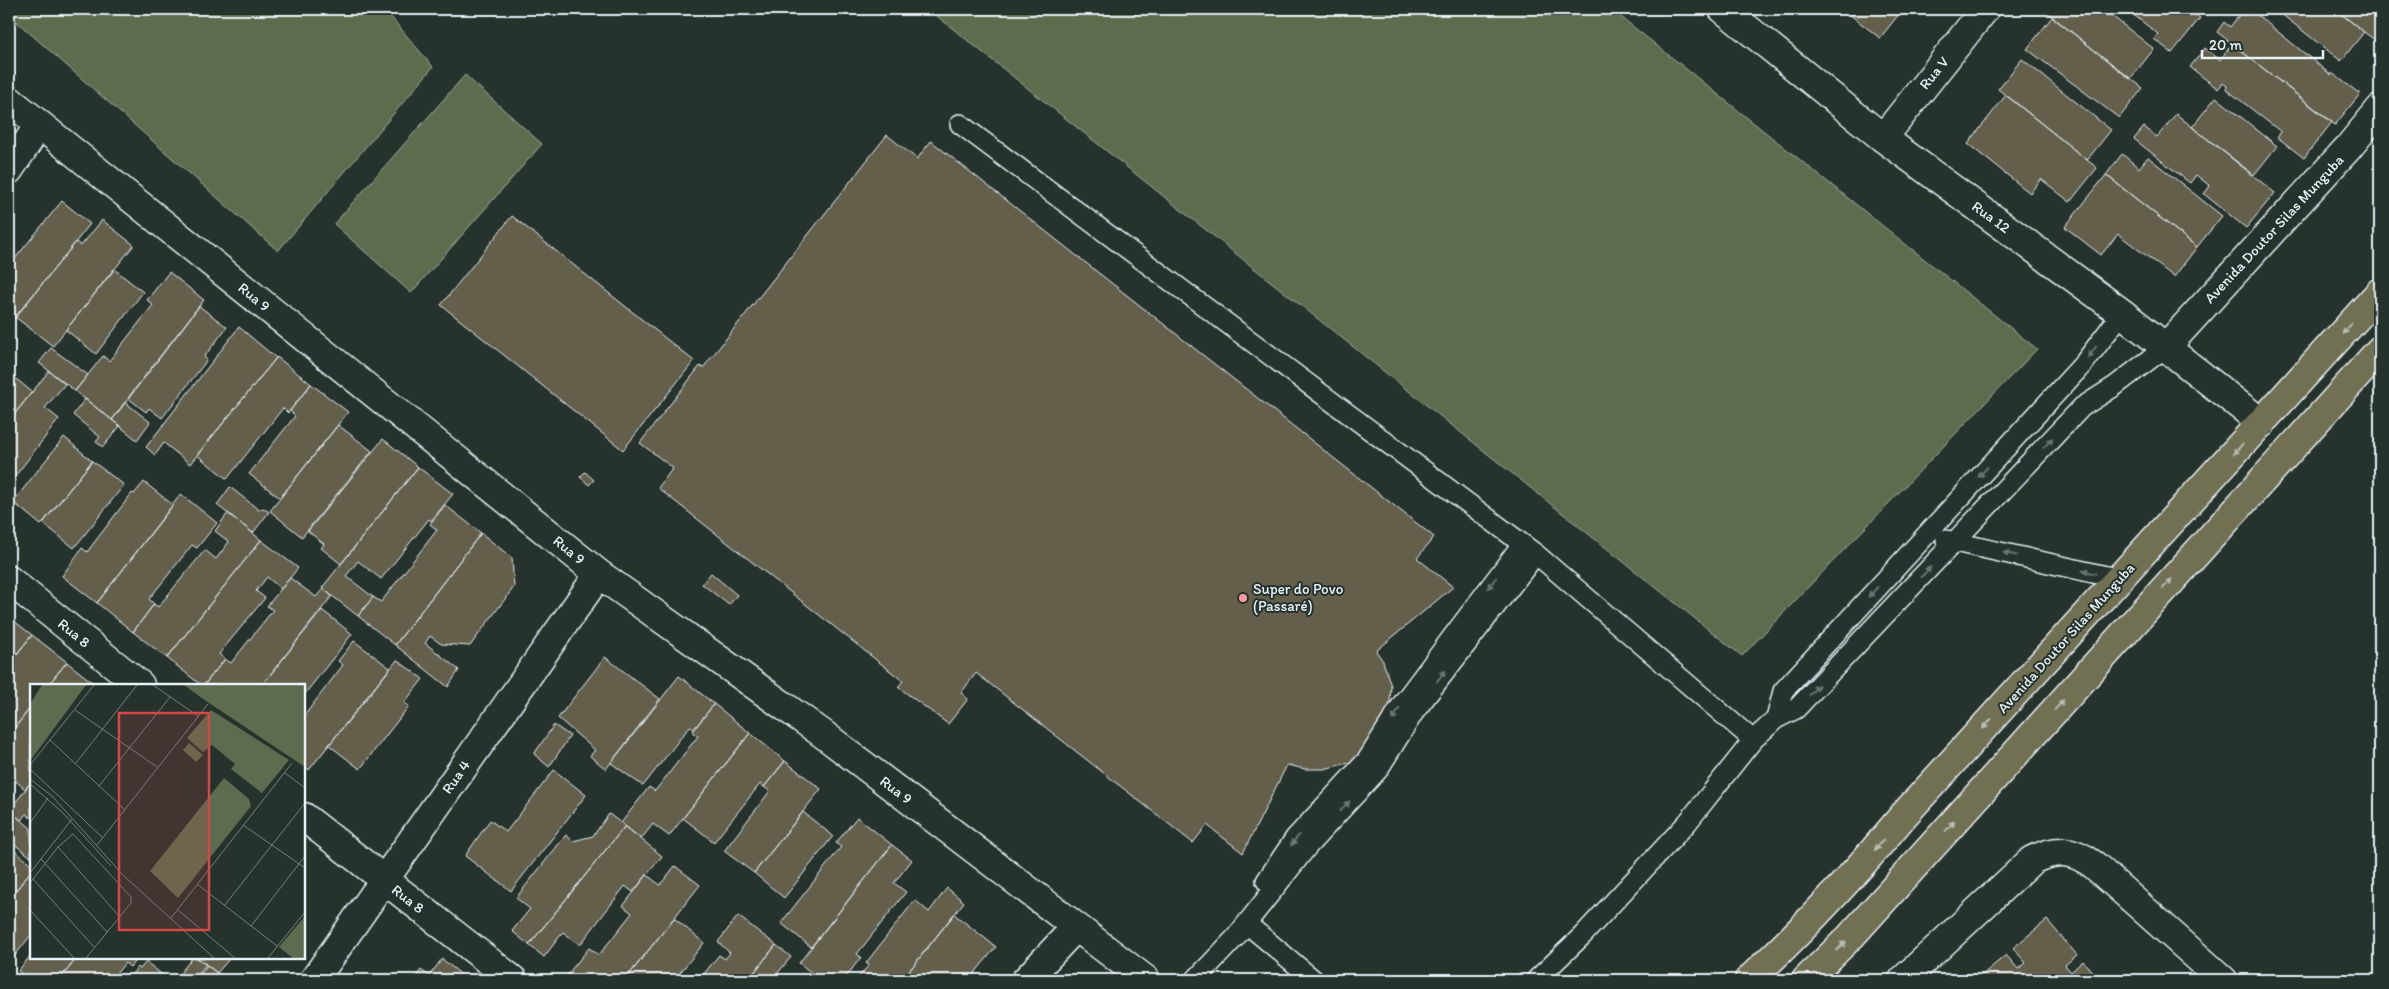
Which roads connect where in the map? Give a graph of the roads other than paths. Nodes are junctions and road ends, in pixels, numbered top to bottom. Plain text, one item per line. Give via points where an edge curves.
1 (1723, 9) edge
2 (1985, 9) edge
3 (9, 100) edge
4 (2380, 109) edge
5 (960, 124) dead end
6 (39, 125) junction
7 (1883, 138) junction
8 (9, 170) edge
9 (2380, 292) edge
10 (2122, 313) junction
11 (2166, 347) junction
12 (2380, 350) edge
13 (2262, 423) junction
14 (1924, 536) junction
15 (1954, 542) junction
16 (1529, 549) junction
17 (598, 574) junction
18 (2120, 579) junction
19 (9, 580) edge
20 (139, 684) edge
21 (1776, 719) junction
22 (1753, 740) junction
23 (305, 818) edge
24 (384, 881) junction
25 (1075, 928) junction
26 (1241, 931) junction
27 (314, 980) edge
28 (513, 980) edge
29 (1026, 980) edge
30 (1146, 980) edge
31 (1195, 980) edge
32 (1314, 980) edge
33 (1536, 980) edge
34 (1749, 980) edge
35 (1806, 980) edge
36 (1903, 980) edge
37 (2224, 980) edge

1 - 7 street, Rua 12
2 - 7 street, Rua V
3 - 6 street, Rua 9
4 - 11 street, Avenida Doutor Silas Munguba
5 - 16 lane
6 - 8 street
6 - 17 street, Rua 9
7 - 10 street, Rua 12
9 -> 13 main road, Avenida Doutor Silas Munguba
10 - 11 street, Rua 12
10 -> 14 lane via 2084,363
11 - 13 street, Rua 12
15 -> 11 lane via 2082,407
35 -> 12 main road via 1851,936
13 -> 18 main road, Avenida Doutor Silas Munguba
14 - 15 lane
14 -> 21 lane via 1783,691
18 -> 15 lane
21 -> 15 lane via 1796,709
16 - 22 lane
16 - 26 lane via 1415,711 1378,770 1308,846
17 - 24 street, Rua 4
17 - 25 street, Rua 9 via 823,734
18 -> 34 main road, Avenida Doutor Silas Munguba via 1903,816 1861,867
19 - 20 street, Rua 8
21 - 22 lane
22 - 33 lane via 1687,823 1582,936
23 - 24 street, Rua 8
24 - 27 street, Rua 4
24 - 28 street, Rua 8
25 - 29 street
25 - 30 street, Rua 9
26 - 31 lane
26 - 32 lane
36 - 37 street via 2032,860 2044,854 2069,852 2079,854 2094,865

